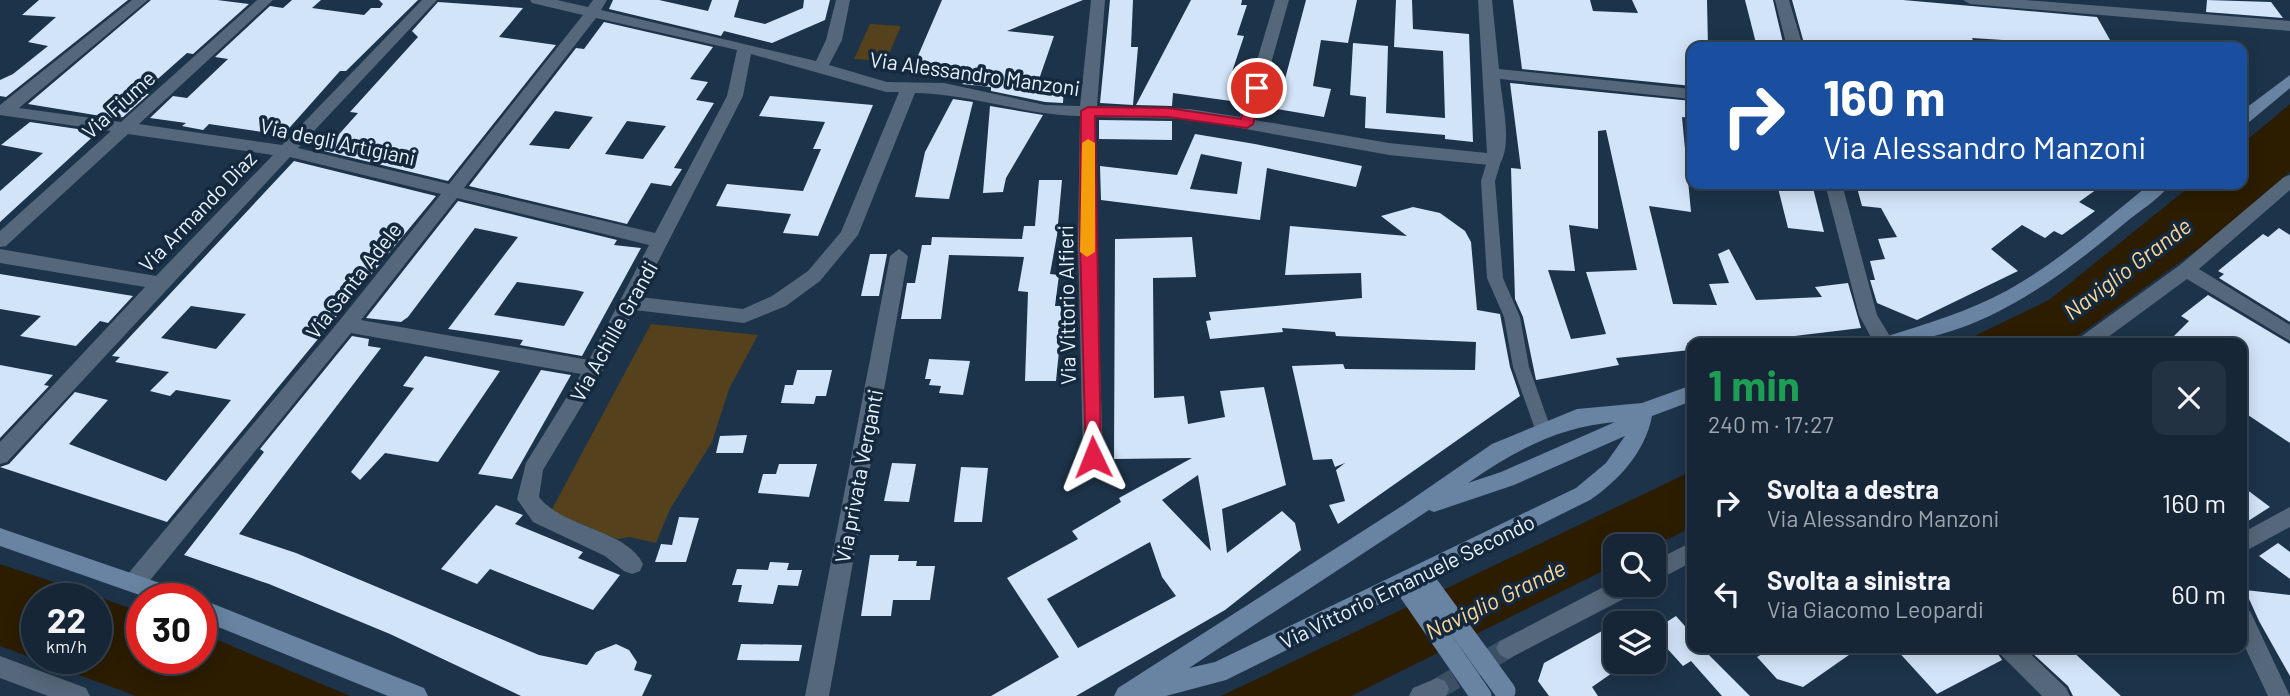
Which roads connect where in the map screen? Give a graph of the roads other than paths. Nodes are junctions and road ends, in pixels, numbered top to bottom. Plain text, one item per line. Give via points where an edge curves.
1 (141, 0) edge
2 (266, 0) edge
3 (430, 0) edge
4 (537, 0) edge
5 (843, 0) edge
6 (1098, 0) edge
7 (1282, 0) edge
8 (1485, 0) edge
9 (1782, 0) edge
10 (1969, 0) edge
11 (2070, 4) edge
12 (595, 6) edge
13 (2290, 26) edge
14 (1794, 42) edge
15 (745, 47) junction
16 (820, 68) junction
17 (1492, 74) junction
18 (2290, 80) edge
19 (909, 87) junction
20 (1687, 93) edge
21 (3, 110) edge
22 (1088, 111) junction
23 (2247, 115) edge
24 (1247, 124) junction
25 (128, 127) junction
26 (286, 151) junction
27 (1495, 159) junction
28 (2290, 181) edge
29 (1834, 189) edge
30 (2155, 189) edge
31 (453, 191) junction
32 (0, 241) edge
33 (661, 241) junction
34 (0, 256) edge
35 (899, 256) dead end
36 (2186, 270) junction
37 (160, 283) junction
38 (629, 303) junction
39 (347, 326) junction
40 (2290, 334) edge
41 (1884, 338) edge
42 (1902, 338) edge
43 (2093, 338) edge
44 (594, 369) junction
45 (1687, 395) edge
46 (1643, 411) junction
47 (1544, 429) junction
48 (0, 456) edge
49 (1093, 457) dead end
50 (1413, 510) junction
51 (2290, 516) edge
52 (0, 537) edge
53 (2247, 541) edge
54 (1687, 554) edge
55 (632, 564) dead end
56 (1666, 565) edge
57 (135, 582) joint
58 (1416, 584) junction
59 (1606, 597) edge
60 (217, 615) edge
61 (2247, 628) edge
62 (1507, 648) tunnel mouth
63 (2014, 653) edge
64 (0, 667) edge
65 (1507, 694) edge
66 (1127, 695) edge
67 (78, 696) edge
68 (416, 696) edge
69 (817, 696) edge
70 (1481, 696) edge
71 (2058, 696) edge
72 (2280, 696) edge

1 - 21 street
2 - 25 street, Via Fiume
3 - 26 street, Via Armando Diaz
4 - 12 street, Via Alessandro Manzoni
5 - 16 street via 834,40
6 - 22 street, Via Vittorio Alfieri
7 - 24 street
8 - 17 street
9 - 14 street
10 - 11 street
11 - 13 street
12 - 15 street, Via Alessandro Manzoni
12 - 31 street, Via Santa Adele
15 - 16 street, Via Alessandro Manzoni
15 - 33 street, Via Achille Grandi via 735,96
16 - 19 street, Via Alessandro Manzoni via 866,83
17 - 20 street
17 - 27 street
18 - 23 main road
19 - 22 street, Via Alessandro Manzoni via 944,88 1045,110
19 - 38 street via 849,235 814,276 779,301 744,316
21 - 25 street, Via degli Artigiani
22 - 24 street, Via Alessandro Manzoni via 1168,112
22 - 49 street, Via Vittorio Alfieri
24 - 27 street, Via Alessandro Manzoni via 1389,149
25 - 26 street, Via degli Artigiani
25 - 32 street, Via Fiume
26 - 31 street, Via degli Artigiani
26 - 37 street, Via Armando Diaz
27 - 47 street via 1488,181 1495,278
28 - 36 street
29 - 41 street via 1868,315
30 - 42 main road via 2028,287 1984,310
31 - 33 street, Via degli Artigiani
31 - 39 street, Via Santa Adele
33 - 38 street, Via Achille Grandi
34 - 37 street
35 - 69 street, Via privata Verganti
36 - 40 street
36 - 43 street
37 - 48 street, Via Armando Diaz
38 - 44 street, Via Achille Grandi
39 - 44 street
39 - 57 street, Via Santa Adele
44 - 55 street, Via Achille Grandi via 533,469 528,499 541,516 613,549
45 - 46 main road, Via Vittorio Emanuele Secondo
46 - 47 main road, Via Vittorio Emanuele Secondo via 1596,413
46 - 50 main road, Via Vittorio Emanuele Secondo via 1615,433 1507,479
46 - 58 main road, Via Vittorio Emanuele Secondo via 1635,437 1604,480
47 - 50 main road, Via Vittorio Emanuele Secondo via 1499,450
50 - 66 main road, Via Vittorio Emanuele Secondo
51 - 53 street
52 - 57 main road
54 - 56 street
58 - 65 main road, bridge
58 - 66 main road, Via Vittorio Emanuele Secondo via 1218,672
58 - 70 main road, bridge
59 - 62 street
60 - 68 main road
61 - 72 street
63 - 71 street
64 - 67 street

